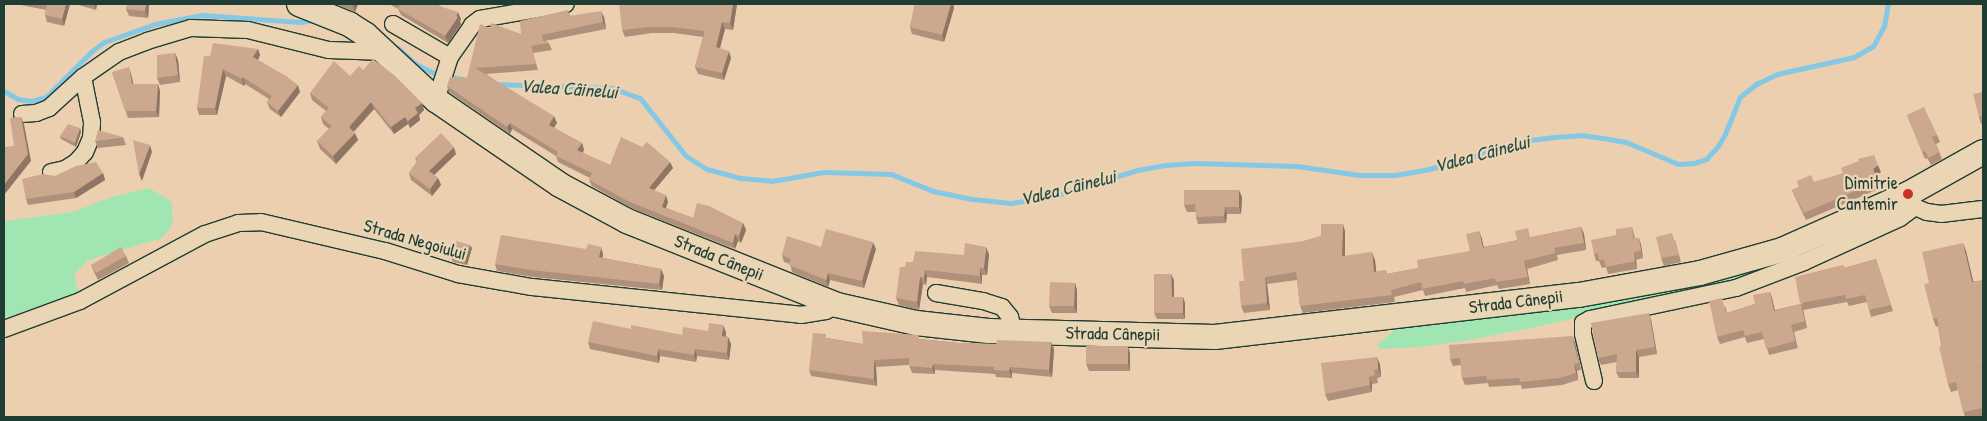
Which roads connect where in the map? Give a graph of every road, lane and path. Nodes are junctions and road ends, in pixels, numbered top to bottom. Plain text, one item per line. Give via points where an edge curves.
1 (566, 4) edge
2 (303, 5) edge
3 (393, 24) dead end
4 (384, 52) junction
5 (450, 57) junction
6 (83, 77) junction
7 (436, 100) junction
8 (22, 114) dead end
9 (1983, 152) edge
10 (51, 172) dead end
11 (1911, 200) junction
12 (1983, 209) edge
13 (936, 293) dead end
14 (837, 305) junction
15 (4, 329) edge
16 (1014, 332) junction
17 (1594, 381) dead end

1 - 5 street via 480,19 472,25
2 - 4 street, Strada Cânepii via 349,24
3 - 5 street
4 - 6 street via 329,50 248,30 191,28 120,52
4 - 7 street, Strada Cânepii
5 - 7 street
6 - 8 street via 49,108
6 - 10 street via 92,122 91,138 76,162
7 - 14 street, Strada Cânepii via 560,184 626,221
9 - 11 street, Strada Cânepii
11 - 12 street via 1927,212 1941,214
11 - 16 street, Strada Cânepii via 1756,258 1700,273 1579,294 1215,337
11 - 17 street via 1900,218 1804,262 1736,288 1590,319 1583,323 1583,334
13 - 16 street via 1002,307 1010,317
14 - 15 street, Strada Negoiului via 826,311 801,315 532,287 458,274 385,251 261,222 238,223 205,234 80,301
14 - 16 street, Strada Cânepii via 916,323

